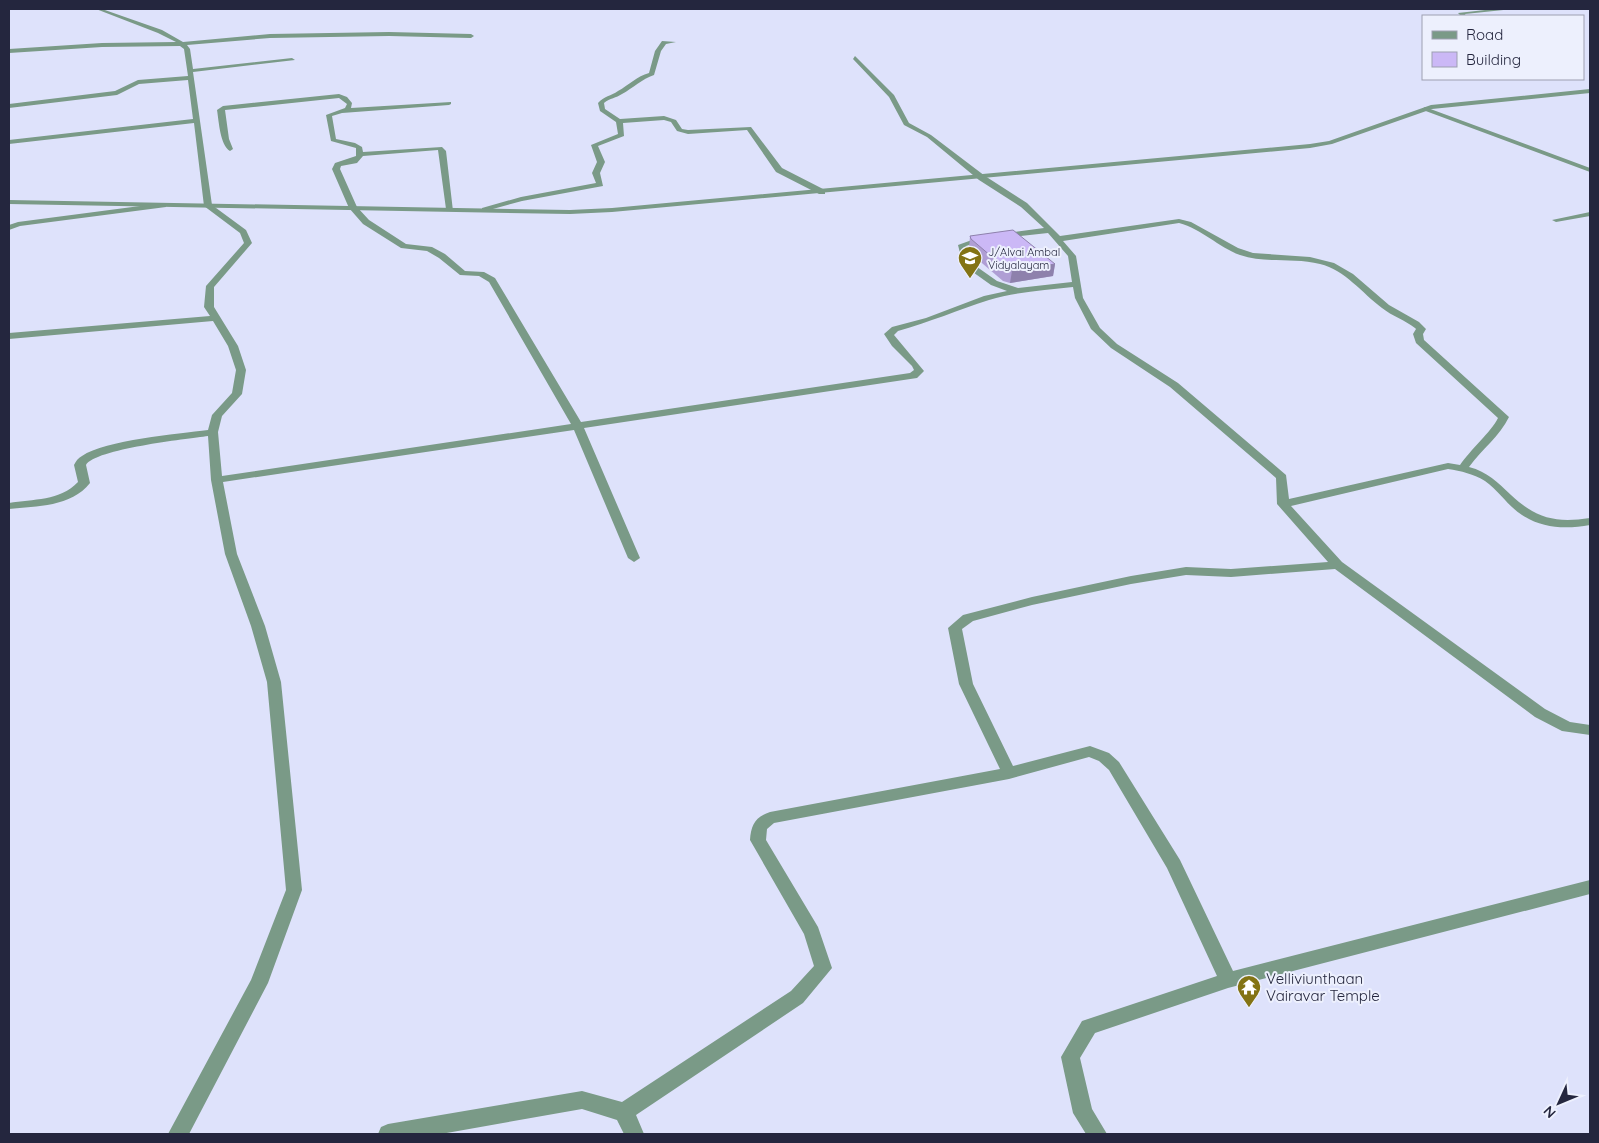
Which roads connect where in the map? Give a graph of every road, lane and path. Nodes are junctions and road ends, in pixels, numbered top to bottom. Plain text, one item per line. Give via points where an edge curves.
1 (98, 9) edge
2 (1510, 9) edge
3 (1463, 15) edge
4 (471, 36) dead end
5 (673, 42) dead end
6 (184, 44) junction
7 (9, 51) edge
8 (854, 58) dead end
9 (292, 60) dead end
10 (190, 74) junction
11 (1590, 91) edge
12 (449, 103) dead end
13 (9, 106) edge
14 (1426, 109) junction
15 (343, 110) junction
16 (197, 121) junction
17 (618, 121) junction
18 (9, 142) edge
19 (230, 149) dead end
20 (360, 154) junction
21 (1590, 170) edge
22 (982, 178) junction
23 (822, 192) junction
24 (9, 202) edge
25 (163, 205) junction
26 (208, 206) junction
27 (353, 208) junction
28 (450, 209) junction
29 (485, 210) junction
30 (1590, 214) edge
31 (1556, 220) dead end
32 (9, 228) edge
33 (1050, 230) junction
34 (1058, 239) junction
35 (1077, 284) junction
36 (1017, 291) junction
37 (217, 318) junction
38 (9, 336) edge
39 (578, 427) junction
40 (213, 432) junction
41 (1464, 468) junction
42 (217, 480) junction
43 (1283, 504) junction
44 (9, 506) edge
45 (1590, 522) edge
46 (634, 558) dead end
47 (1338, 565) junction
48 (1590, 730) edge
49 (1010, 772) junction
50 (1590, 887) edge
51 (1228, 980) junction
52 (624, 1112) junction
53 (178, 1134) edge
54 (388, 1134) edge
55 (634, 1134) edge
56 (1097, 1134) edge

1 - 6 street
2 - 3 street via 1461,13
4 - 6 street via 270,36
5 - 17 street via 664,42 658,51 652,74 642,76 627,89 601,102 602,110
6 - 7 street
6 - 10 street
8 - 22 street via 891,94 903,112 906,124 929,136
9 - 10 street
10 - 13 street via 138,82 117,93
10 - 16 street
11 - 14 street
12 - 15 street
14 - 21 street
14 - 22 street via 1330,143
15 - 19 street via 350,104 339,96 223,108 220,110 221,118
15 - 20 street via 329,115 334,140 353,144 359,148
16 - 18 street
16 - 26 street
17 - 23 street via 664,118 674,121 679,130 688,132 749,128 778,170
17 - 29 street via 622,135 594,145 602,162 596,173 600,184 521,199
20 - 27 street via 354,161 336,169
20 - 28 street via 440,148
22 - 23 street
22 - 33 street via 1024,205
23 - 29 street via 612,210
24 - 25 street
25 - 26 street
25 - 32 street via 18,224
26 - 27 street
26 - 37 street via 243,232 248,243 210,286 209,307
27 - 28 street
27 - 39 street via 366,222 404,246 428,249 463,273 481,274 492,280
28 - 29 street
30 - 31 street
33 - 34 street
33 - 36 street via 983,238 962,245 966,263 994,284
34 - 35 street via 1072,256
34 - 41 street via 1179,221 1196,225 1244,253 1320,262 1342,269 1394,313 1416,323 1421,329 1418,341 1504,416
35 - 36 street
35 - 43 street via 1087,314 1102,335 1174,385 1282,477
36 - 39 street via 895,329 889,334 892,342 915,363 919,371 913,376
37 - 38 street
37 - 40 street via 233,346 241,370 237,394 217,414
39 - 42 street
39 - 46 street
40 - 42 street
40 - 44 street via 96,454 85,458 80,465 84,484 77,492 63,498
41 - 43 street via 1448,466
41 - 45 street via 1486,477 1524,513 1550,524
42 - 53 street via 231,554 258,626 274,682 294,890 259,983
43 - 47 street
47 - 48 street via 1540,713 1567,727
47 - 49 street via 1231,573 1186,571 1032,601 968,618 955,628 966,684
49 - 51 street via 1090,751 1114,766 1174,865
49 - 52 street via 770,818 759,826 758,840 812,932 824,968 797,997
50 - 51 street
51 - 56 street via 1089,1027 1070,1058 1083,1113
52 - 54 street via 582,1100
52 - 55 street

